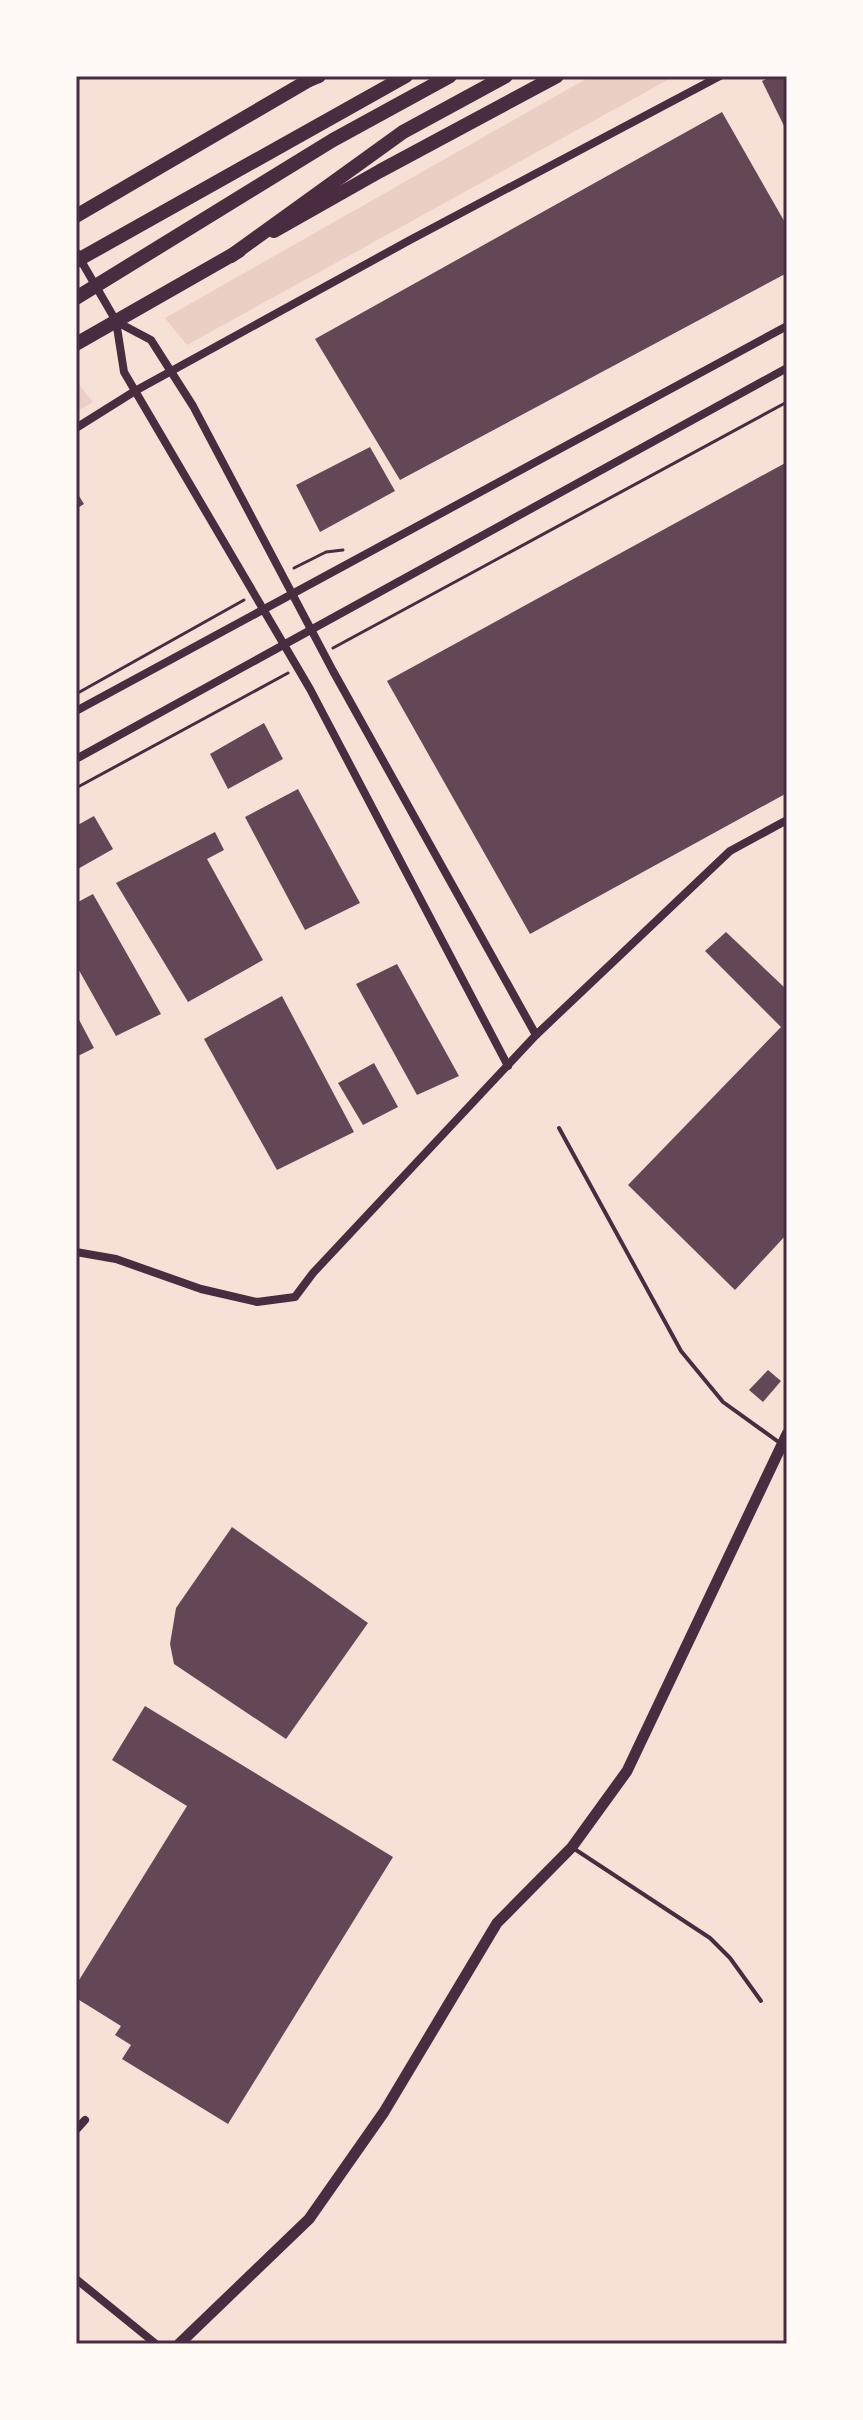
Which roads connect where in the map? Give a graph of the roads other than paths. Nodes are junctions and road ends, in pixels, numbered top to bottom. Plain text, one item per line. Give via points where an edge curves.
1 (406, 76) edge
2 (450, 76) edge
3 (506, 76) edge
4 (557, 76) edge
5 (720, 76) edge
6 (314, 77) edge
7 (76, 216) edge
8 (76, 252) edge
9 (231, 256) junction
10 (76, 261) edge
11 (76, 298) edge
12 (116, 321) junction
13 (787, 326) edge
14 (76, 344) edge
15 (787, 368) edge
16 (171, 371) junction
17 (135, 391) junction
18 (76, 428) edge
19 (292, 593) junction
20 (263, 608) junction
21 (311, 630) junction
22 (284, 646) junction
23 (76, 711) edge
24 (76, 759) edge
25 (787, 820) edge
26 (536, 1035) junction
27 (508, 1066) junction
28 (559, 1128) dead end
29 (76, 1252) edge
30 (785, 1439) edge
31 (572, 1847) junction
32 (761, 2001) dead end
33 (85, 2120) dead end
34 (76, 2130) edge
35 (76, 2279) edge
36 (156, 2344) edge
37 (179, 2344) edge

1 - 10 main road
2 - 11 main road via 333,140
3 - 9 main road via 403,132
4 - 9 main road
5 - 16 street
6 - 7 main road
8 - 12 street
9 - 12 main road
12 - 14 main road
12 - 16 street via 151,340
12 - 17 street via 124,372
13 - 19 street
15 - 21 street
16 - 17 street
16 - 19 street
17 - 18 street
17 - 20 street
19 - 20 street
19 - 21 street
20 - 22 street
20 - 23 street
21 - 22 street
21 - 26 street
22 - 24 street
22 - 27 street
25 - 26 street via 730,851
26 - 27 street
27 - 29 street via 295,1297 257,1302
28 - 30 lane via 681,1351 723,1402
30 - 31 street via 627,1771
31 - 32 lane via 710,1938
31 - 37 street via 497,1923 384,2112 309,2219
33 - 34 street
35 - 36 street

